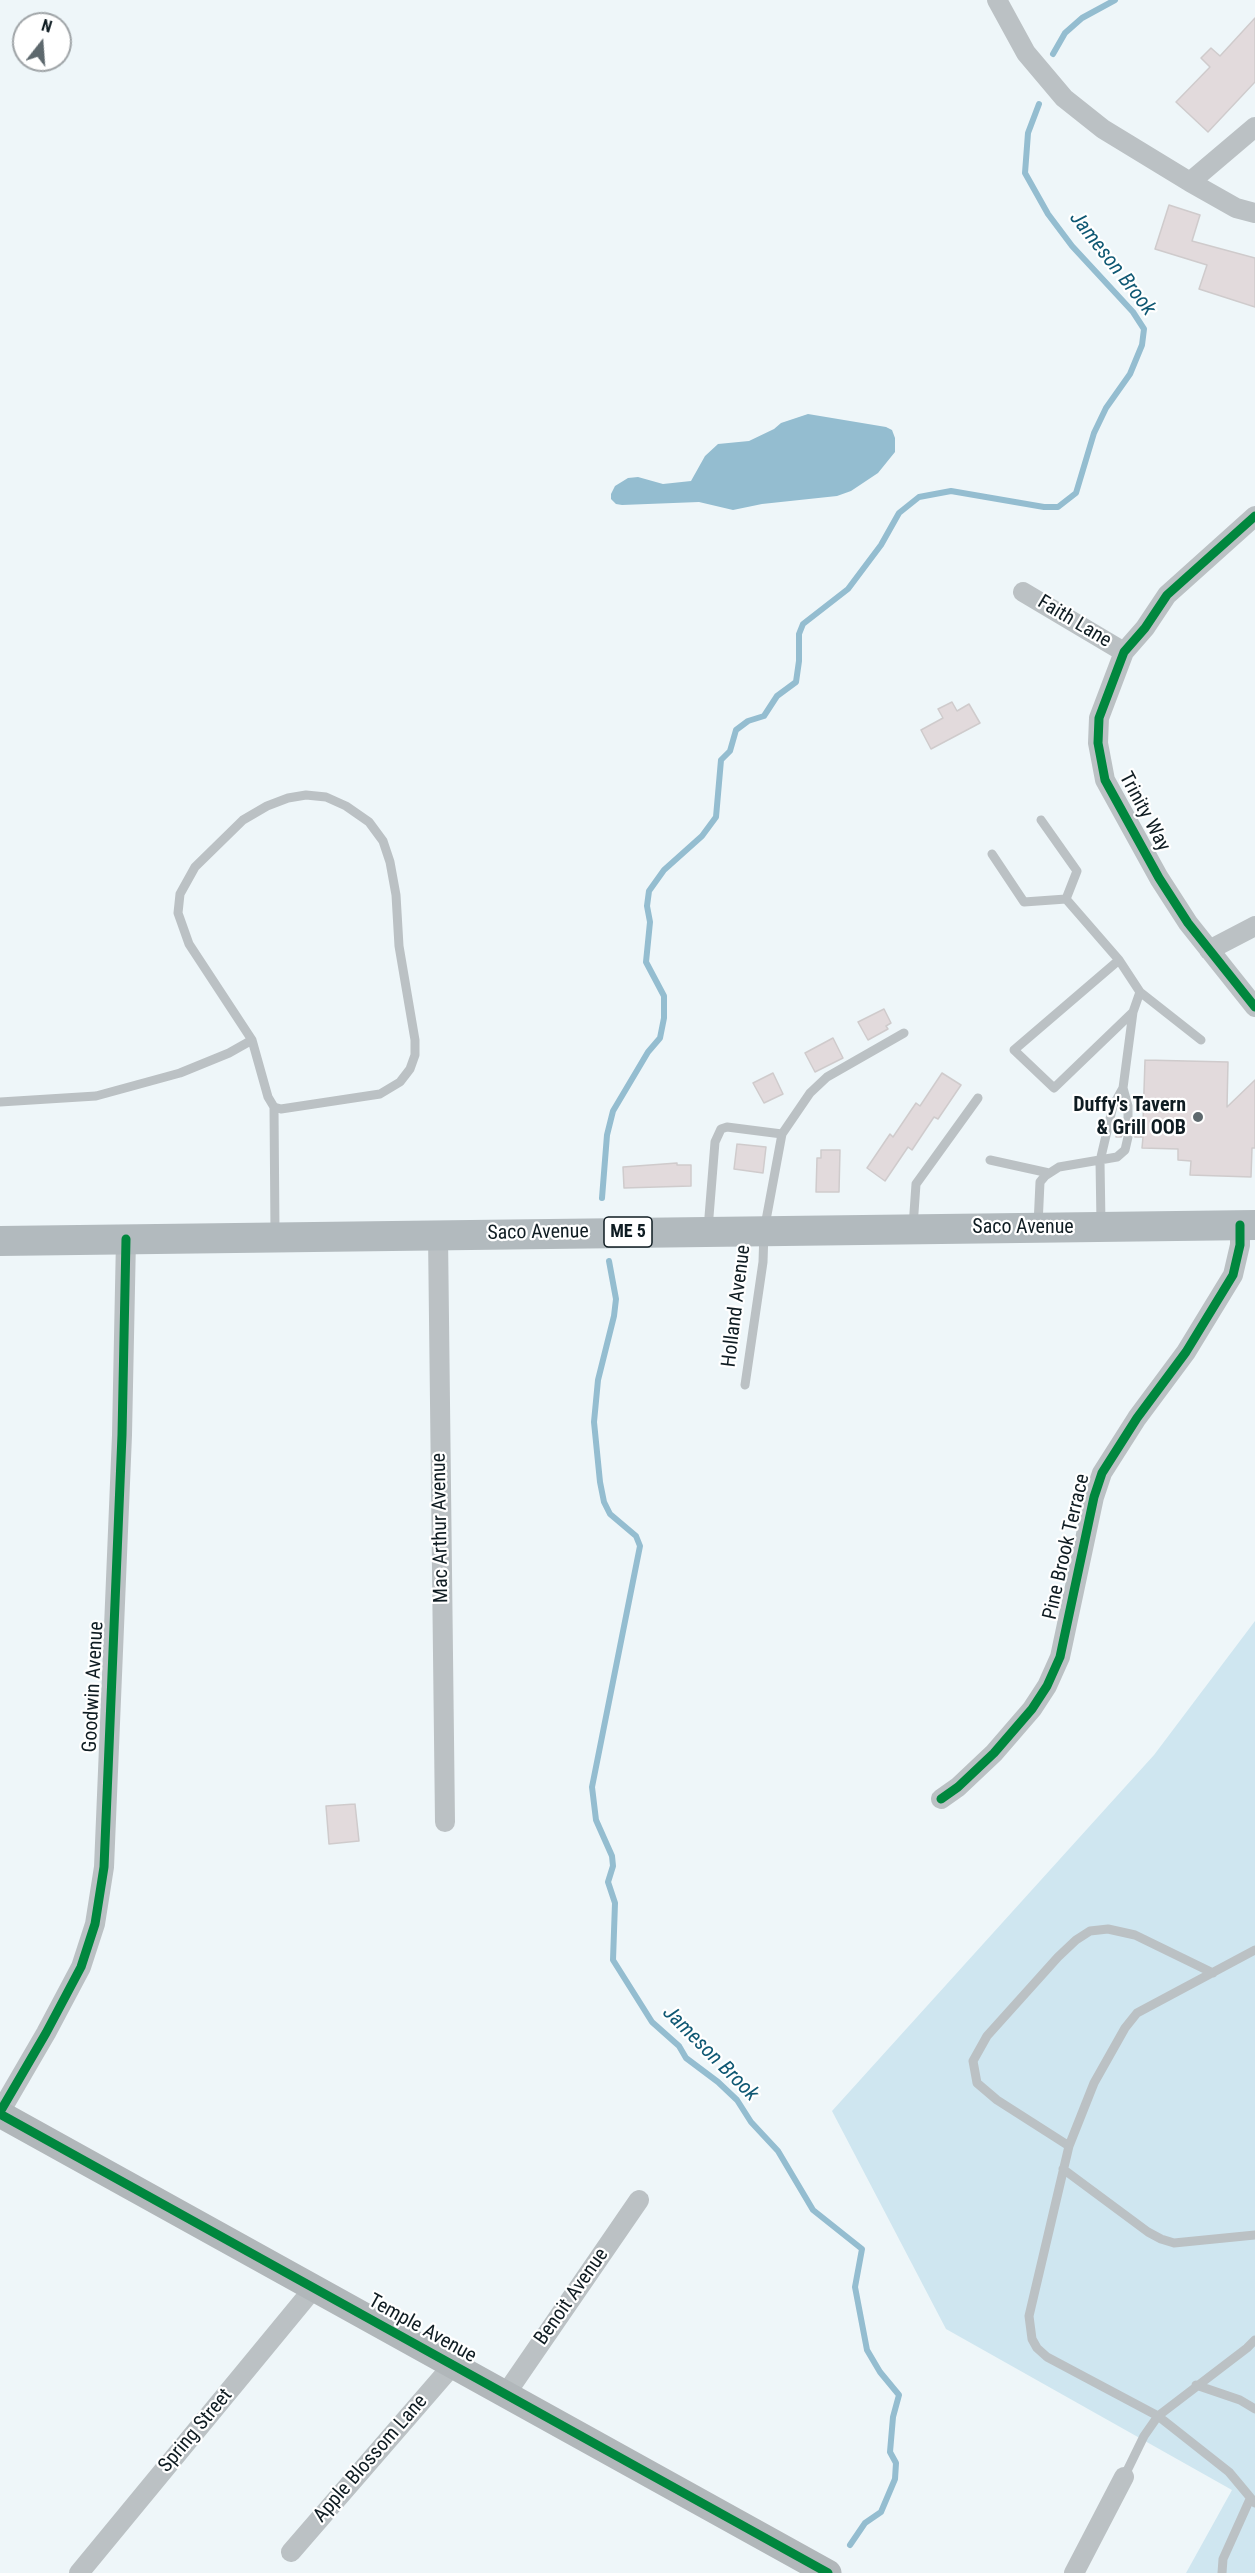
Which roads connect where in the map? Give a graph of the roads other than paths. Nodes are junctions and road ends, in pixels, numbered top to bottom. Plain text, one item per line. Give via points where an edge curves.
1 (997, 0) edge
2 (1255, 127) edge
3 (1190, 182) junction
4 (1255, 213) edge
5 (1255, 516) edge
6 (1023, 592) dead end
7 (1124, 652) junction
8 (1041, 820) dead end
9 (993, 854) dead end
10 (1066, 899) junction
11 (1255, 927) edge
12 (1209, 950) junction
13 (1119, 960) junction
14 (1140, 992) junction
15 (1255, 1007) edge
16 (1133, 1012) junction
17 (904, 1033) dead end
18 (252, 1040) junction
19 (1201, 1040) dead end
20 (1123, 1088) junction
21 (978, 1098) dead end
22 (0, 1102) edge
23 (274, 1107) junction
24 (1128, 1120) dead end
25 (782, 1134) junction
26 (1128, 1137) dead end
27 (990, 1160) dead end
28 (1100, 1161) junction
29 (1048, 1173) junction
30 (1247, 1225) edge
31 (1038, 1228) junction
32 (1101, 1228) junction
33 (913, 1229) junction
34 (708, 1231) junction
35 (764, 1231) junction
36 (438, 1235) junction
37 (275, 1237) junction
38 (126, 1239) junction
39 (0, 1241) edge
40 (745, 1385) dead end
41 (940, 1799) dead end
42 (445, 1822) dead end
43 (1255, 1950) edge
44 (1213, 1973) junction
45 (0, 2113) edge
46 (1069, 2146) junction
47 (1064, 2169) junction
48 (639, 2200) dead end
49 (1255, 2235) edge
50 (313, 2289) junction
51 (1255, 2340) edge
52 (452, 2366) junction
53 (1196, 2385) junction
54 (505, 2395) junction
55 (1255, 2409) edge
56 (1158, 2416) junction
57 (1124, 2477) joint
58 (1252, 2501) edge
59 (291, 2552) dead end
60 (79, 2573) edge
61 (828, 2573) edge
62 (1074, 2573) edge
63 (1222, 2573) edge

1 - 3 street via 1026,53 1064,98 1103,129
2 - 3 street
3 - 4 street via 1236,208
5 - 7 street, Trinity Way via 1167,595
6 - 7 street, Faith Lane
7 - 12 street, Trinity Way via 1099,718 1098,743 1105,780 1159,878
8 - 10 lane via 1077,871
9 - 10 lane via 1024,902
10 - 13 lane
11 - 12 street
12 - 15 street, Trinity Way
13 - 14 lane
13 - 16 lane via 1014,1050 1054,1088
14 - 16 lane
14 - 19 lane
16 - 20 lane
17 - 25 lane via 827,1077 810,1093
18 - 22 lane via 180,1073 96,1096
18 - 23 lane
18 - 23 lane via 189,944 178,913 180,894 195,867 243,820 288,798 326,797 369,822 383,841 396,895 399,946 415,1055 400,1083 380,1094
20 - 24 lane
20 - 28 lane via 1113,1106
21 - 33 lane via 916,1184
23 - 37 lane
25 - 34 lane via 727,1127 717,1135
25 - 35 lane, Holland Avenue
26 - 28 lane via 1121,1154
27 - 29 lane
28 - 29 lane via 1059,1167
28 - 32 lane
29 - 31 lane via 1040,1182
30 - 32 main road, Saco Avenue / ME 5
30 - 41 street, Pine Brook Terrace via 1233,1275 1186,1352 1102,1473 1060,1657 1047,1686 994,1753
31 - 32 main road, Saco Avenue / ME 5
31 - 33 main road, Saco Avenue / ME 5
33 - 35 main road, Saco Avenue / ME 5
34 - 35 main road, Saco Avenue / ME 5
34 - 36 main road, Saco Avenue / ME 5
35 - 40 lane, Holland Avenue
36 - 37 main road, Saco Avenue / ME 5
36 - 42 street, Mac Arthur Avenue
37 - 38 main road, Saco Avenue / ME 5
38 - 39 main road, Saco Avenue / ME 5
38 - 45 street, Goodwin Avenue via 104,1866 95,1924 81,1967
43 - 44 lane
44 - 46 lane via 1137,2013 1094,2083
44 - 46 lane via 1135,1935 1108,1929 1090,1931 1058,1957 987,2036 973,2061 977,2083
45 - 50 street, Temple Avenue
46 - 47 lane
47 - 49 lane via 1161,2239 1174,2243
47 - 56 lane via 1029,2316 1032,2339 1047,2357
48 - 54 street, Benoit Avenue
50 - 52 street, Temple Avenue
50 - 60 street, Spring Street
51 - 53 lane
52 - 54 street, Temple Avenue
52 - 59 street, Apple Blossom Lane
53 - 55 lane
53 - 56 lane
54 - 61 street, Temple Avenue
56 - 57 lane
56 - 58 lane via 1229,2472
57 - 62 street
58 - 63 lane via 1223,2559

